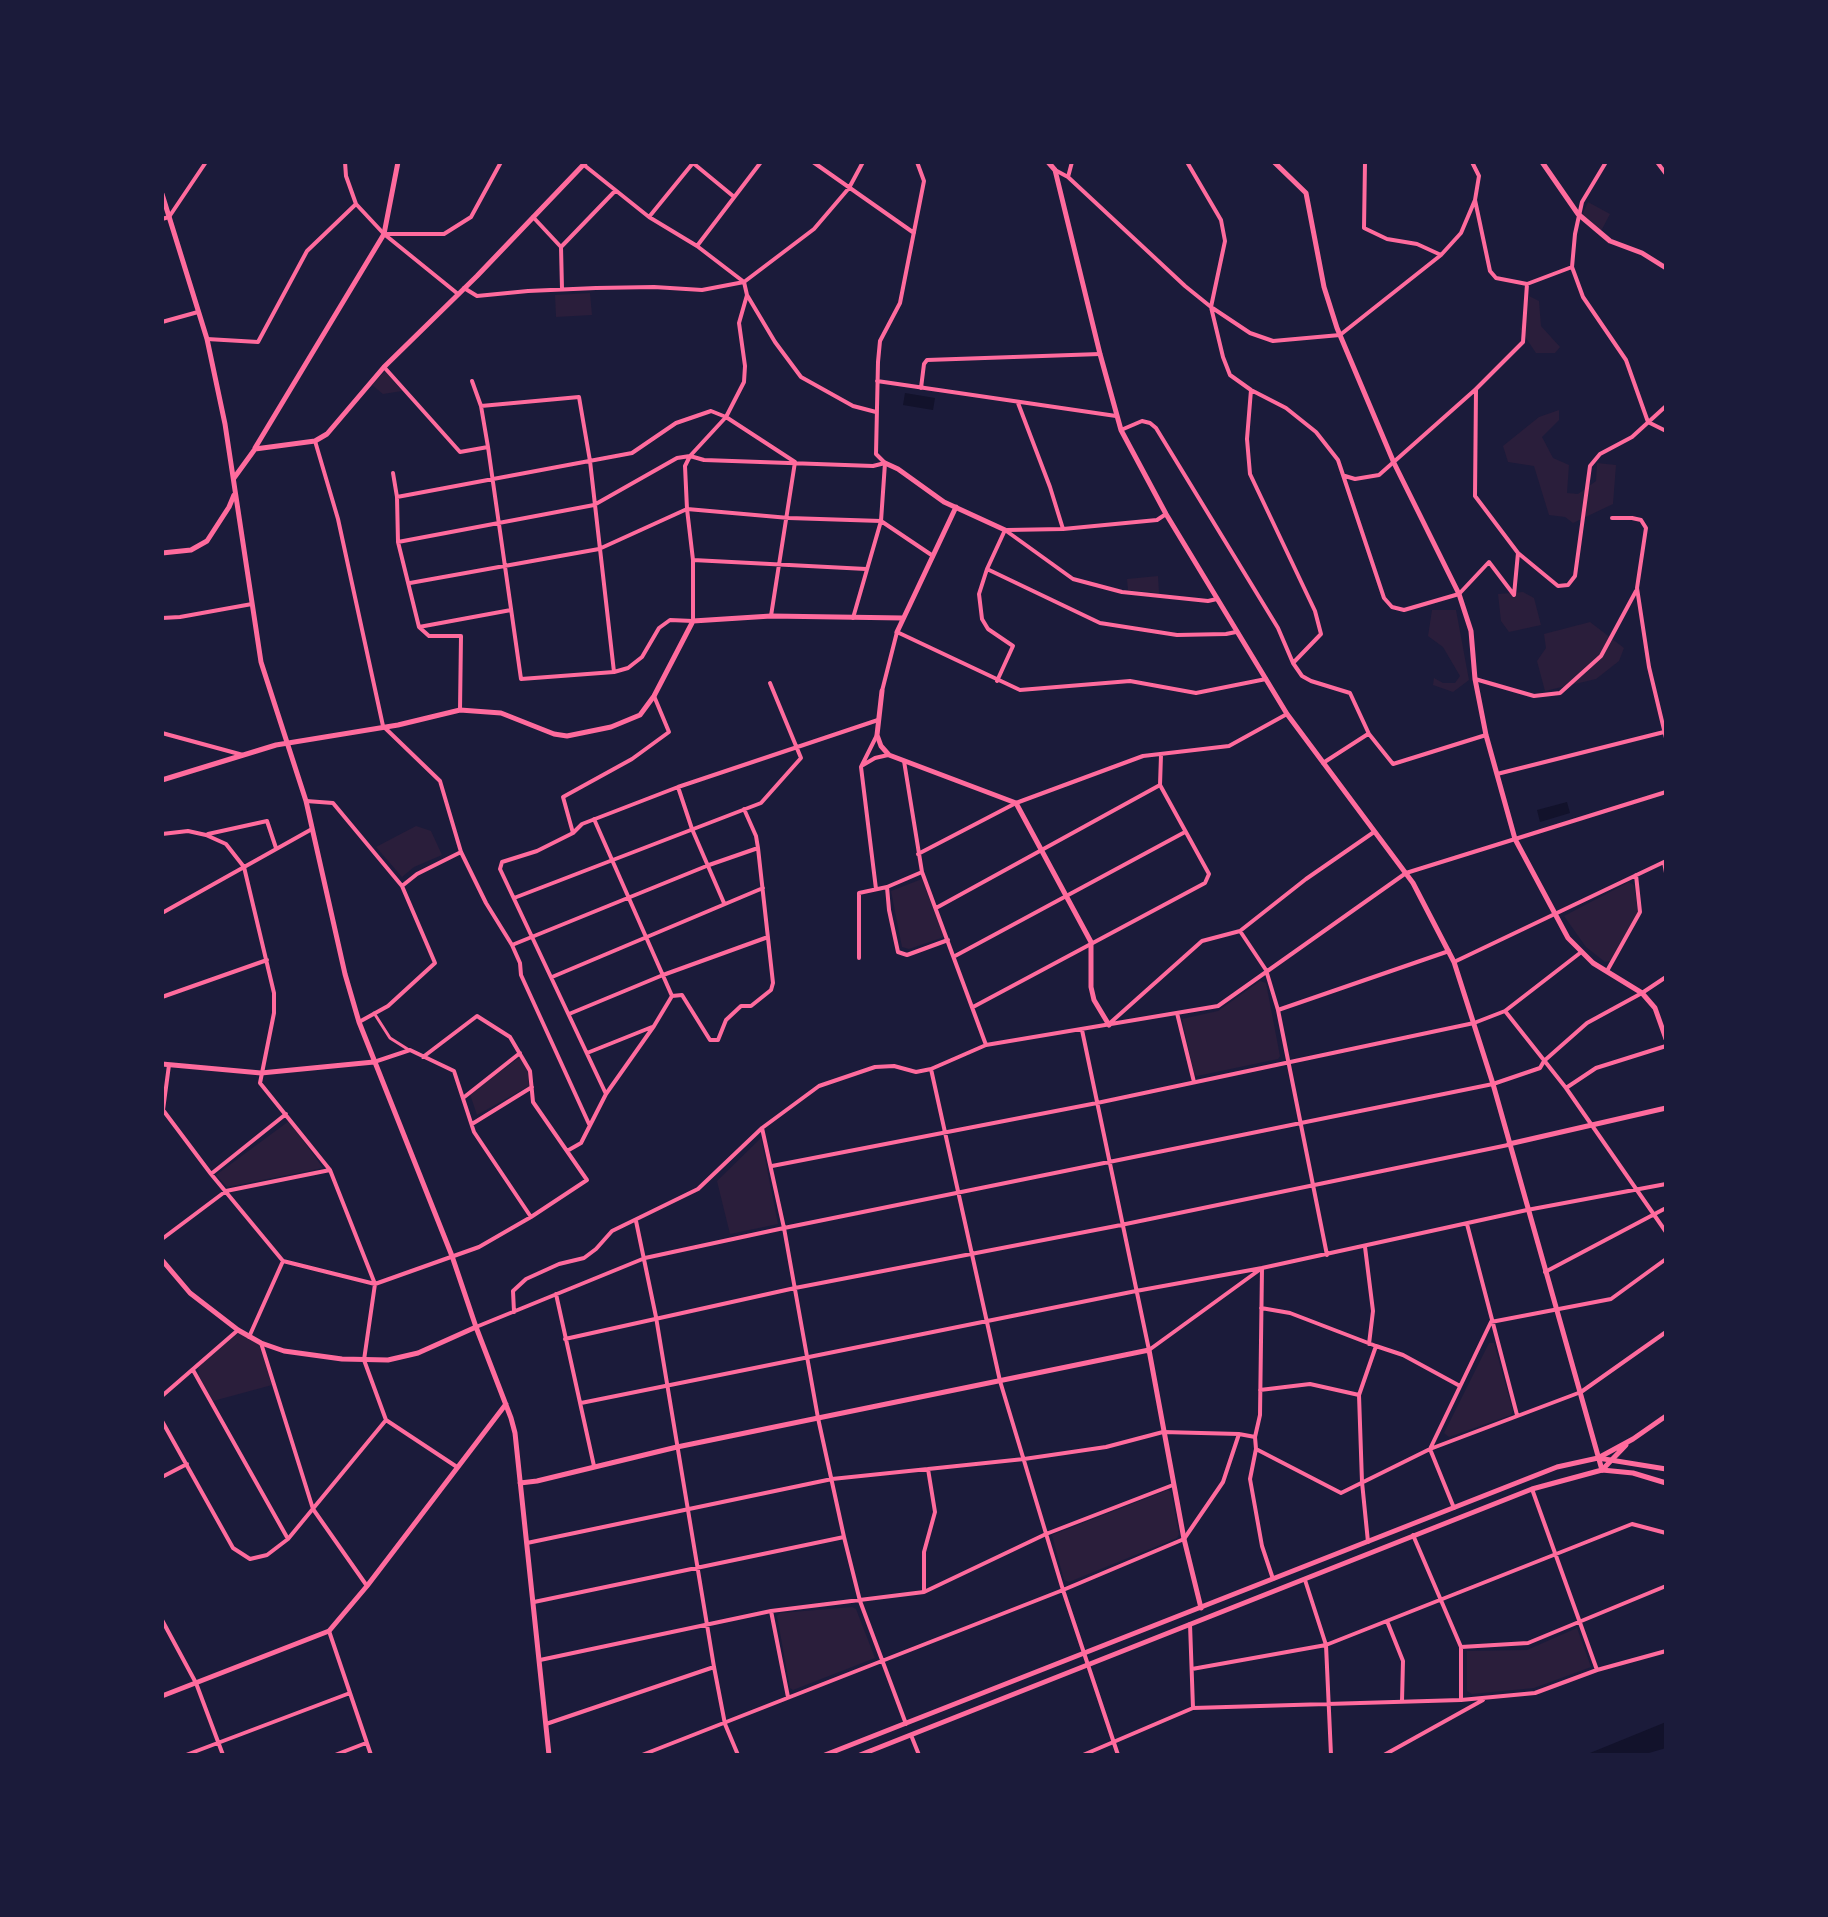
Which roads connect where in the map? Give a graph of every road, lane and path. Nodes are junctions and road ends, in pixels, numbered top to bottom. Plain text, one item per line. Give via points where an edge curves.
1 (206, 162) edge
2 (345, 162) edge
3 (398, 162) edge
4 (501, 162) edge
5 (761, 162) edge
6 (813, 162) edge
7 (863, 162) edge
8 (917, 162) edge
9 (1048, 162) edge
10 (1072, 162) edge
11 (1187, 162) edge
12 (1274, 162) edge
13 (1365, 162) edge
14 (1472, 162) edge
15 (1543, 162) edge
16 (1606, 162) edge
17 (1657, 162) edge
18 (585, 163) edge
19 (1055, 170) junction
20 (1666, 174) edge
21 (1068, 177) junction
22 (849, 188) junction
23 (615, 190) junction
24 (162, 194) edge
25 (733, 196) junction
26 (1475, 200) junction
27 (356, 204) junction
28 (1578, 214) junction
29 (533, 217) junction
30 (649, 217) junction
31 (166, 218) edge
32 (914, 233) junction
33 (384, 234) junction
34 (697, 246) junction
35 (561, 247) junction
36 (1441, 255) junction
37 (1572, 267) junction
38 (1666, 268) edge
39 (744, 282) junction
40 (1527, 284) junction
41 (464, 288) junction
42 (562, 289) junction
43 (458, 294) junction
44 (747, 295) junction
45 (1211, 307) junction
46 (198, 312) junction
47 (162, 322) edge
48 (1340, 335) junction
49 (207, 339) junction
50 (1100, 354) junction
51 (384, 367) junction
52 (472, 381) dead end
53 (877, 381) junction
54 (921, 388) junction
55 (1476, 389) junction
56 (1251, 390) junction
57 (1018, 403) junction
58 (481, 406) junction
59 (1666, 406) edge
60 (876, 412) junction
61 (1116, 416) junction
62 (726, 417) junction
63 (1648, 422) junction
64 (1121, 430) junction
65 (1666, 431) edge
66 (315, 441) junction
67 (488, 447) junction
68 (255, 449) junction
69 (690, 456) junction
70 (590, 461) junction
71 (795, 462) junction
72 (885, 463) junction
73 (1394, 463) junction
74 (393, 473) dead end
75 (1345, 476) junction
76 (233, 479) junction
77 (492, 479) junction
78 (234, 494) junction
79 (397, 497) junction
80 (594, 505) junction
81 (956, 507) junction
82 (687, 509) junction
83 (1166, 514) junction
84 (786, 518) junction
85 (1612, 518) dead end
86 (498, 521) junction
87 (881, 521) junction
88 (1063, 529) junction
89 (1005, 530) junction
90 (398, 542) junction
91 (599, 549) junction
92 (162, 553) edge
93 (1518, 553) junction
94 (933, 556) junction
95 (693, 560) junction
96 (505, 566) junction
97 (779, 566) junction
98 (867, 569) junction
99 (987, 569) junction
100 (410, 583) junction
101 (1637, 588) junction
102 (1459, 594) junction
103 (1217, 599) junction
104 (252, 604) junction
105 (511, 610) junction
106 (771, 616) junction
107 (162, 618) edge
108 (853, 618) junction
109 (903, 618) junction
110 (693, 621) junction
111 (419, 627) junction
112 (897, 632) junction
113 (1236, 632) junction
114 (1293, 663) junction
115 (614, 672) junction
116 (1266, 679) junction
117 (1475, 679) junction
118 (997, 681) junction
119 (770, 683) dead end
120 (882, 691) joint
121 (654, 696) junction
122 (460, 710) junction
123 (1287, 714) junction
124 (878, 720) junction
125 (383, 726) junction
126 (162, 733) edge
127 (1369, 734) junction
128 (877, 735) junction
129 (1486, 735) junction
130 (1665, 735) edge
131 (289, 742) junction
132 (796, 749) junction
133 (243, 755) junction
134 (889, 755) junction
135 (1161, 755) junction
136 (904, 761) junction
137 (1323, 763) junction
138 (861, 767) junction
139 (1497, 774) junction
140 (162, 780) edge
141 (1160, 785) junction
142 (678, 787) junction
143 (1666, 792) edge
144 (306, 801) junction
145 (1016, 803) junction
146 (744, 809) junction
147 (594, 819) junction
148 (312, 829) junction
149 (692, 829) junction
150 (1185, 832) junction
151 (1374, 832) junction
152 (573, 833) junction
153 (162, 834) edge
154 (206, 835) junction
155 (1515, 839) junction
156 (276, 848) junction
157 (758, 848) junction
158 (1043, 849) junction
159 (461, 852) junction
160 (918, 854) junction
161 (612, 860) junction
162 (1665, 861) edge
163 (709, 865) junction
164 (244, 867) junction
165 (922, 872) junction
166 (1406, 873) junction
167 (1666, 873) edge
168 (1636, 875) junction
169 (402, 886) junction
170 (887, 887) junction
171 (763, 888) junction
172 (876, 889) junction
173 (1068, 895) junction
174 (514, 898) junction
175 (629, 898) junction
176 (724, 903) junction
177 (936, 908) junction
178 (162, 913) edge
179 (1553, 913) junction
180 (1240, 931) junction
181 (532, 936) junction
182 (646, 937) junction
183 (768, 937) junction
184 (948, 940) junction
185 (1091, 942) junction
186 (512, 945) junction
187 (1449, 951) junction
188 (1580, 953) junction
189 (955, 956) junction
190 (859, 958) dead end
191 (267, 960) junction
192 (1454, 962) junction
193 (1266, 970) junction
194 (1606, 972) junction
195 (663, 975) junction
196 (552, 977) junction
197 (1666, 977) edge
198 (1642, 993) junction
199 (672, 996) junction
200 (162, 997) edge
201 (973, 1007) junction
202 (1278, 1010) junction
203 (1505, 1011) junction
204 (374, 1013) junction
205 (1177, 1013) junction
206 (569, 1014) junction
207 (359, 1022) junction
208 (1474, 1023) junction
209 (1109, 1025) junction
210 (654, 1026) junction
211 (1082, 1030) junction
212 (1666, 1037) edge
213 (986, 1045) junction
214 (1666, 1046) edge
215 (410, 1050) junction
216 (520, 1053) junction
217 (587, 1053) junction
218 (423, 1057) junction
219 (1544, 1061) junction
220 (374, 1062) junction
221 (1287, 1063) junction
222 (166, 1064) edge
223 (931, 1069) junction
224 (261, 1073) junction
225 (1194, 1082) junction
226 (1493, 1084) junction
227 (532, 1087) junction
228 (1566, 1088) junction
229 (606, 1094) junction
230 (463, 1098) junction
231 (1097, 1103) junction
232 (1666, 1108) edge
233 (286, 1114) junction
234 (1300, 1123) junction
235 (472, 1124) junction
236 (589, 1124) junction
237 (1591, 1126) junction
238 (762, 1128) junction
239 (946, 1131) junction
240 (1508, 1145) junction
241 (567, 1151) junction
242 (1110, 1162) junction
243 (772, 1166) junction
244 (330, 1170) junction
245 (211, 1174) junction
246 (1666, 1184) edge
247 (1312, 1186) junction
248 (1638, 1189) junction
249 (226, 1191) junction
250 (958, 1193) junction
251 (1666, 1208) edge
252 (1527, 1210) junction
253 (1655, 1216) junction
254 (531, 1217) junction
255 (636, 1221) junction
256 (1467, 1224) junction
257 (1122, 1225) junction
258 (784, 1228) junction
259 (1666, 1232) edge
260 (162, 1239) edge
261 (1365, 1247) junction
262 (973, 1253) junction
263 (1327, 1255) junction
264 (452, 1256) junction
265 (645, 1258) junction
266 (1666, 1259) edge
267 (162, 1260) edge
268 (283, 1261) junction
269 (164, 1268) edge
270 (1262, 1268) junction
271 (1545, 1272) junction
272 (375, 1284) junction
273 (795, 1288) junction
274 (1136, 1291) junction
275 (556, 1294) junction
276 (1261, 1308) junction
277 (1557, 1311) junction
278 (514, 1312) junction
279 (656, 1317) junction
280 (988, 1321) junction
281 (1491, 1322) junction
282 (476, 1327) junction
283 (238, 1330) junction
284 (1666, 1332) edge
285 (249, 1337) junction
286 (565, 1339) junction
287 (261, 1343) junction
288 (1369, 1344) junction
289 (1376, 1346) junction
290 (1149, 1350) junction
291 (807, 1356) junction
292 (364, 1360) junction
293 (193, 1370) junction
294 (1000, 1381) junction
295 (667, 1386) junction
296 (1460, 1386) junction
297 (1260, 1390) junction
298 (1581, 1392) junction
299 (1359, 1395) junction
300 (162, 1396) edge
301 (507, 1403) junction
302 (581, 1403) junction
303 (1517, 1415) junction
304 (1666, 1416) edge
305 (818, 1418) junction
306 (386, 1420) junction
307 (162, 1421) edge
308 (1163, 1432) junction
309 (1239, 1434) junction
310 (1255, 1437) junction
311 (1633, 1439) junction
312 (677, 1447) junction
313 (1256, 1449) junction
314 (1430, 1449) junction
315 (1598, 1458) junction
316 (1024, 1459) junction
317 (1612, 1460) junction
318 (187, 1464) junction
319 (594, 1466) junction
320 (457, 1467) junction
321 (928, 1469) junction
322 (1666, 1469) edge
323 (1602, 1470) junction
324 (162, 1477) edge
325 (832, 1479) junction
326 (1362, 1482) junction
327 (520, 1483) junction
328 (1666, 1483) edge
329 (1173, 1485) junction
330 (1532, 1489) junction
331 (1454, 1508) junction
332 (313, 1509) junction
333 (688, 1510) junction
334 (1666, 1533) edge
335 (1046, 1534) junction
336 (1413, 1535) junction
337 (844, 1537) junction
338 (288, 1539) junction
339 (1184, 1539) junction
340 (1368, 1542) junction
341 (527, 1543) junction
342 (1555, 1554) junction
343 (697, 1568) junction
344 (1273, 1579) junction
345 (1305, 1580) junction
346 (367, 1586) junction
347 (1666, 1586) edge
348 (1063, 1590) junction
349 (924, 1592) junction
350 (1440, 1600) junction
351 (860, 1601) junction
352 (534, 1602) junction
353 (1201, 1608) junction
354 (771, 1611) junction
355 (162, 1620) edge
356 (1387, 1621) junction
357 (1579, 1622) junction
358 (1190, 1624) junction
359 (707, 1625) junction
360 (329, 1631) junction
361 (1326, 1645) junction
362 (1461, 1647) junction
363 (1666, 1651) edge
364 (1084, 1652) junction
365 (540, 1660) junction
366 (881, 1661) junction
367 (1089, 1664) junction
368 (714, 1667) junction
369 (1192, 1669) junction
370 (1597, 1670) junction
371 (196, 1683) junction
372 (350, 1693) junction
373 (162, 1696) edge
374 (788, 1697) junction
375 (1485, 1698) junction
376 (1461, 1700) junction
377 (1402, 1701) junction
378 (1330, 1702) junction
379 (1193, 1708) junction
380 (546, 1724) junction
381 (725, 1724) junction
382 (906, 1724) junction
383 (911, 1735) junction
384 (218, 1743) junction
385 (367, 1743) junction
386 (1114, 1743) junction
387 (186, 1755) edge
388 (223, 1755) edge
389 (335, 1755) edge
390 (371, 1755) edge
391 (549, 1755) edge
392 (642, 1755) edge
393 (738, 1755) edge
394 (825, 1755) edge
395 (860, 1755) edge
396 (919, 1755) edge
397 (1083, 1755) edge
398 (1118, 1755) edge
399 (1331, 1755) edge
400 (1384, 1755) edge

1 - 31 street
2 - 27 street
3 - 33 street
4 - 33 street via 471,217 444,234
5 - 25 street
6 - 22 street
7 - 22 street
8 - 32 street via 924,181
9 - 19 street
10 - 21 street
11 - 45 street via 1221,220 1225,241
12 - 48 street via 1306,193 1324,287
13 - 36 street via 1364,228
14 - 26 street via 1479,176
15 - 28 street
16 - 28 street
17 - 20 street
18 - 23 street
18 - 29 street
19 - 21 street
19 - 50 street
21 - 45 street
22 - 32 street
22 - 39 street via 814,229
23 - 30 street
23 - 35 street
24 - 31 street
25 - 30 street via 693,163
25 - 34 street
26 - 36 street via 1461,233
26 - 40 street via 1490,271 1496,278
27 - 33 street
27 - 49 street via 307,251 258,342
28 - 37 street
28 - 38 street via 1610,241
29 - 35 street
29 - 41 street
30 - 34 street
31 - 46 street
32 - 53 street via 900,303 880,341
33 - 43 street
33 - 68 street
34 - 39 street
35 - 42 street
36 - 48 street
37 - 40 street
37 - 63 street via 1583,297 1626,360
39 - 42 street via 702,290
39 - 44 street
40 - 55 street via 1523,342
41 - 42 street via 477,296
41 - 43 street
43 - 51 street
44 - 60 street via 801,377 853,406
44 - 62 street via 739,323 744,382
45 - 48 street via 1250,333 1273,341
45 - 56 street via 1230,375
46 - 47 street
46 - 49 street
48 - 73 street
49 - 76 street
50 - 54 street via 927,360
50 - 61 street
51 - 66 street via 327,434
51 - 67 street via 460,452
52 - 58 street
53 - 54 street
53 - 60 street
54 - 57 street
55 - 73 street
55 - 93 street via 1475,496
56 - 75 street via 1316,432
56 - 114 street via 1250,474 1321,634
57 - 61 street
57 - 88 street
58 - 67 street
58 - 70 street via 579,397
59 - 63 street
60 - 72 street via 876,454
61 - 64 street
62 - 69 street
62 - 70 street via 711,411 697,414 632,453
62 - 71 street
63 - 65 street
63 - 93 street via 1590,466 1575,576 1568,585 1558,586
64 - 83 street
64 - 114 street via 1142,421 1156,428 1278,628
66 - 68 street
66 - 125 street via 338,519
67 - 77 street
68 - 76 street
69 - 71 street
69 - 80 street via 677,458
69 - 82 street via 685,466
70 - 77 street
70 - 80 street
71 - 72 street
71 - 84 street
72 - 81 street
72 - 87 street
73 - 75 street via 1369,478
73 - 102 street
74 - 79 street
75 - 102 street via 1384,598 1392,607 1404,610
76 - 78 street
77 - 79 street
77 - 86 street
78 - 92 street via 207,541 191,550
78 - 104 street
79 - 90 street
80 - 86 street
80 - 91 street
81 - 89 street
81 - 94 street
82 - 84 street
82 - 91 street
82 - 95 street
83 - 88 street via 1157,520
83 - 103 street
84 - 87 street
84 - 97 street
85 - 101 street via 1641,520 1646,528
86 - 90 street
86 - 96 street
87 - 94 street
87 - 98 street
88 - 89 street
89 - 99 street
89 - 103 street via 1073,579 1122,592
90 - 100 street
91 - 96 street
91 - 115 street
93 - 102 street via 1514,595 1489,562
94 - 109 street
95 - 97 street
95 - 110 street
96 - 100 street
96 - 105 street
97 - 98 street
97 - 106 street
98 - 108 street
99 - 113 street via 1100,623 1177,635
99 - 118 street via 979,594 982,619 1013,646
100 - 111 street
101 - 117 street via 1601,656 1560,693 1534,696
101 - 130 street
102 - 117 street via 1471,631
103 - 113 street
104 - 107 street
104 - 131 street via 266,685
105 - 111 street
105 - 115 street via 521,679
106 - 108 street
106 - 110 street
108 - 109 street
109 - 112 street
110 - 115 street via 670,620 642,657
110 - 121 street
111 - 122 street via 429,636 461,636
112 - 118 street
112 - 120 street
113 - 116 street
114 - 127 street via 1311,681 1350,693
116 - 118 street via 1196,693 1130,681 1020,690
116 - 123 street
117 - 129 street
119 - 132 street
120 - 124 street
121 - 122 street via 640,715 567,736 501,713
121 - 152 street via 669,732 563,797
122 - 125 street
123 - 135 street via 1229,746
123 - 137 street
124 - 128 street
124 - 132 street
125 - 131 street
125 - 159 street via 440,781
126 - 133 street
127 - 129 street via 1393,764
127 - 137 street
128 - 134 street
128 - 138 street
129 - 139 street
130 - 139 street
131 - 133 street
131 - 144 street
132 - 142 street
132 - 146 street via 801,758 761,803
133 - 140 street
134 - 136 street
134 - 138 street
135 - 141 street
135 - 145 street via 1143,756
136 - 145 street
136 - 160 street
137 - 151 street
138 - 172 street
139 - 155 street
141 - 150 street
141 - 158 street
142 - 147 street
142 - 149 street
143 - 155 street
144 - 148 street
144 - 169 street via 333,803
145 - 158 street
145 - 160 street
146 - 149 street
146 - 157 street
147 - 152 street
147 - 161 street
148 - 156 street
148 - 207 street
149 - 161 street
149 - 163 street
150 - 173 street
150 - 185 street via 1209,874 1205,883
151 - 166 street
151 - 180 street
152 - 174 street via 502,862 500,869
153 - 154 street
154 - 156 street via 267,821
154 - 164 street via 226,844
155 - 166 street
155 - 179 street
156 - 164 street
157 - 163 street
157 - 171 street
158 - 173 street
158 - 177 street
159 - 169 street
159 - 186 street
160 - 165 street
161 - 174 street
161 - 175 street
162 - 167 street
162 - 168 street
163 - 175 street
163 - 176 street
164 - 178 street
164 - 191 street
165 - 170 street
165 - 177 street
166 - 187 street
166 - 193 street
168 - 179 street
168 - 194 street via 1640,912
169 - 204 street via 435,963
170 - 172 street
170 - 184 street via 898,952 907,955
171 - 176 street
171 - 183 street
172 - 190 street via 859,893
173 - 185 street
173 - 189 street
174 - 181 street
175 - 181 street
175 - 182 street
176 - 182 street
177 - 184 street
179 - 188 street
179 - 192 street
180 - 193 street
180 - 209 street via 1202,941
181 - 186 street
181 - 196 street
182 - 195 street
182 - 196 street
183 - 195 street
183 - 199 street via 771,990 726,1020 718,1040 710,1040 682,995
184 - 189 street
185 - 201 street
185 - 209 street via 1091,987
186 - 236 street
187 - 192 street
187 - 202 street
188 - 194 street
188 - 203 street
189 - 201 street
191 - 200 street
191 - 224 street via 274,1013
192 - 208 street
193 - 202 street
193 - 205 street via 1218,1006
194 - 198 street
195 - 199 street
195 - 206 street
196 - 206 street
197 - 198 street
198 - 212 street via 1655,1008
198 - 219 street via 1587,1023
199 - 210 street
201 - 213 street
202 - 221 street
203 - 208 street
203 - 219 street
204 - 207 street
204 - 215 street via 390,1038
205 - 209 street
205 - 225 street
206 - 217 street
207 - 220 street
208 - 221 street
208 - 226 street
209 - 211 street
210 - 217 street
210 - 229 street
211 - 213 street
211 - 231 street
213 - 223 street
214 - 228 street via 1596,1068
215 - 218 street
215 - 220 street
216 - 218 street via 510,1037 477,1016
216 - 227 street
216 - 230 street
217 - 229 street
218 - 230 street via 454,1071
219 - 226 street via 1540,1068
219 - 228 street
220 - 224 street
220 - 264 street
221 - 225 street
221 - 234 street
222 - 224 street
222 - 245 street via 163,1110
223 - 238 street via 875,1067 819,1086
223 - 239 street
224 - 233 street via 260,1083
225 - 231 street
226 - 234 street
226 - 240 street
227 - 235 street
227 - 241 street via 533,1102
228 - 237 street
229 - 236 street
230 - 235 street
231 - 239 street
231 - 242 street
232 - 237 street
233 - 244 street
233 - 245 street
234 - 242 street
234 - 247 street
235 - 254 street
236 - 241 street via 581,1143
237 - 240 street
237 - 248 street
238 - 243 street
238 - 255 street via 698,1189
239 - 243 street
239 - 250 street
240 - 247 street
240 - 252 street
241 - 254 street via 587,1180
242 - 250 street
242 - 257 street
243 - 258 street
244 - 249 street
244 - 272 street
245 - 249 street
246 - 248 street
247 - 257 street
247 - 263 street
248 - 252 street
248 - 253 street
249 - 260 street
249 - 268 street
250 - 258 street
250 - 262 street
251 - 253 street
252 - 256 street
252 - 271 street
253 - 259 street
253 - 271 street
254 - 264 street
255 - 265 street
255 - 278 street via 612,1231 584,1258 526,1279 513,1291
256 - 261 street
256 - 281 street
257 - 262 street
257 - 274 street
258 - 265 street
258 - 273 street
261 - 263 street
261 - 288 street via 1373,1311
262 - 273 street
262 - 280 street
263 - 270 street
264 - 272 street
264 - 282 street
265 - 275 street
265 - 279 street
266 - 277 street via 1611,1299
267 - 269 street
268 - 272 street
268 - 285 street
269 - 283 street
270 - 274 street
270 - 276 street
270 - 290 street
271 - 277 street
272 - 292 street
273 - 279 street
273 - 291 street
274 - 280 street
274 - 290 street
275 - 278 street
275 - 286 street
276 - 288 street via 1290,1313
276 - 297 street
277 - 281 street
277 - 298 street
278 - 282 street
279 - 286 street
279 - 295 street
280 - 291 street
280 - 294 street
281 - 296 street
281 - 303 street
282 - 292 street via 418,1353
282 - 301 street
283 - 285 street
283 - 293 street
284 - 298 street
285 - 287 street
286 - 302 street
287 - 292 street via 310,1356
287 - 332 street
288 - 289 street
289 - 296 street
289 - 299 street
290 - 294 street
290 - 308 street
291 - 295 street
291 - 305 street
292 - 306 street
293 - 300 street
293 - 338 street
294 - 305 street
294 - 316 street
295 - 302 street
295 - 312 street
296 - 314 street
297 - 299 street via 1310,1384
297 - 310 street
298 - 303 street
298 - 315 street
299 - 326 street
301 - 320 street
301 - 327 street
302 - 319 street
303 - 314 street
304 - 311 street
305 - 312 street
305 - 325 street
306 - 320 street
306 - 332 street
307 - 318 street
308 - 309 street
308 - 316 street
308 - 329 street
309 - 310 street
309 - 339 street via 1223,1482
310 - 313 street
311 - 315 street
311 - 317 street
312 - 319 street
312 - 333 street
313 - 326 street via 1341,1493
313 - 344 street via 1250,1479
314 - 326 street
314 - 331 street
315 - 317 street
315 - 323 street
315 - 331 street via 1557,1467
316 - 321 street
316 - 335 street
317 - 322 street
317 - 323 street
318 - 324 street
318 - 338 street via 243,1557 259,1559
319 - 327 street
320 - 346 street
321 - 325 street
321 - 349 street via 935,1512 924,1552
323 - 328 street
323 - 330 street
325 - 333 street
325 - 337 street
326 - 340 street
327 - 341 street
329 - 335 street
329 - 339 street
330 - 336 street
330 - 342 street
331 - 340 street
332 - 338 street
332 - 346 street
333 - 341 street
333 - 343 street
334 - 342 street via 1632,1524
335 - 348 street
335 - 349 street
336 - 345 street
336 - 350 street
337 - 343 street
337 - 351 street
339 - 348 street
339 - 353 street
340 - 344 street
341 - 352 street
342 - 350 street
342 - 357 street
343 - 352 street
343 - 359 street
344 - 353 street
345 - 358 street
345 - 361 street
346 - 360 street
347 - 357 street
348 - 364 street
348 - 366 street
349 - 351 street
350 - 356 street
350 - 362 street
351 - 354 street
351 - 366 street
352 - 365 street
353 - 364 street
354 - 359 street
354 - 374 street
355 - 371 street
356 - 361 street
356 - 377 street via 1403,1661
357 - 362 street via 1528,1643
357 - 370 street
358 - 367 street
358 - 369 street
359 - 365 street
359 - 368 street
360 - 371 street
360 - 372 street
361 - 369 street
361 - 378 street
362 - 376 street
363 - 370 street
364 - 367 street
364 - 382 street
365 - 380 street
366 - 374 street
366 - 382 street
367 - 383 street
367 - 386 street
368 - 380 street
368 - 381 street
369 - 379 street
370 - 375 street via 1535,1693
371 - 373 street
371 - 384 street
372 - 384 street
372 - 385 street
374 - 381 street
375 - 376 street
375 - 400 street
376 - 377 street
377 - 378 street
378 - 379 street
378 - 399 street
379 - 386 street
380 - 391 street
381 - 392 street
381 - 393 street
382 - 394 street
383 - 395 street
383 - 396 street
384 - 387 street
384 - 388 street
385 - 389 street
385 - 390 street
386 - 397 street
386 - 398 street

